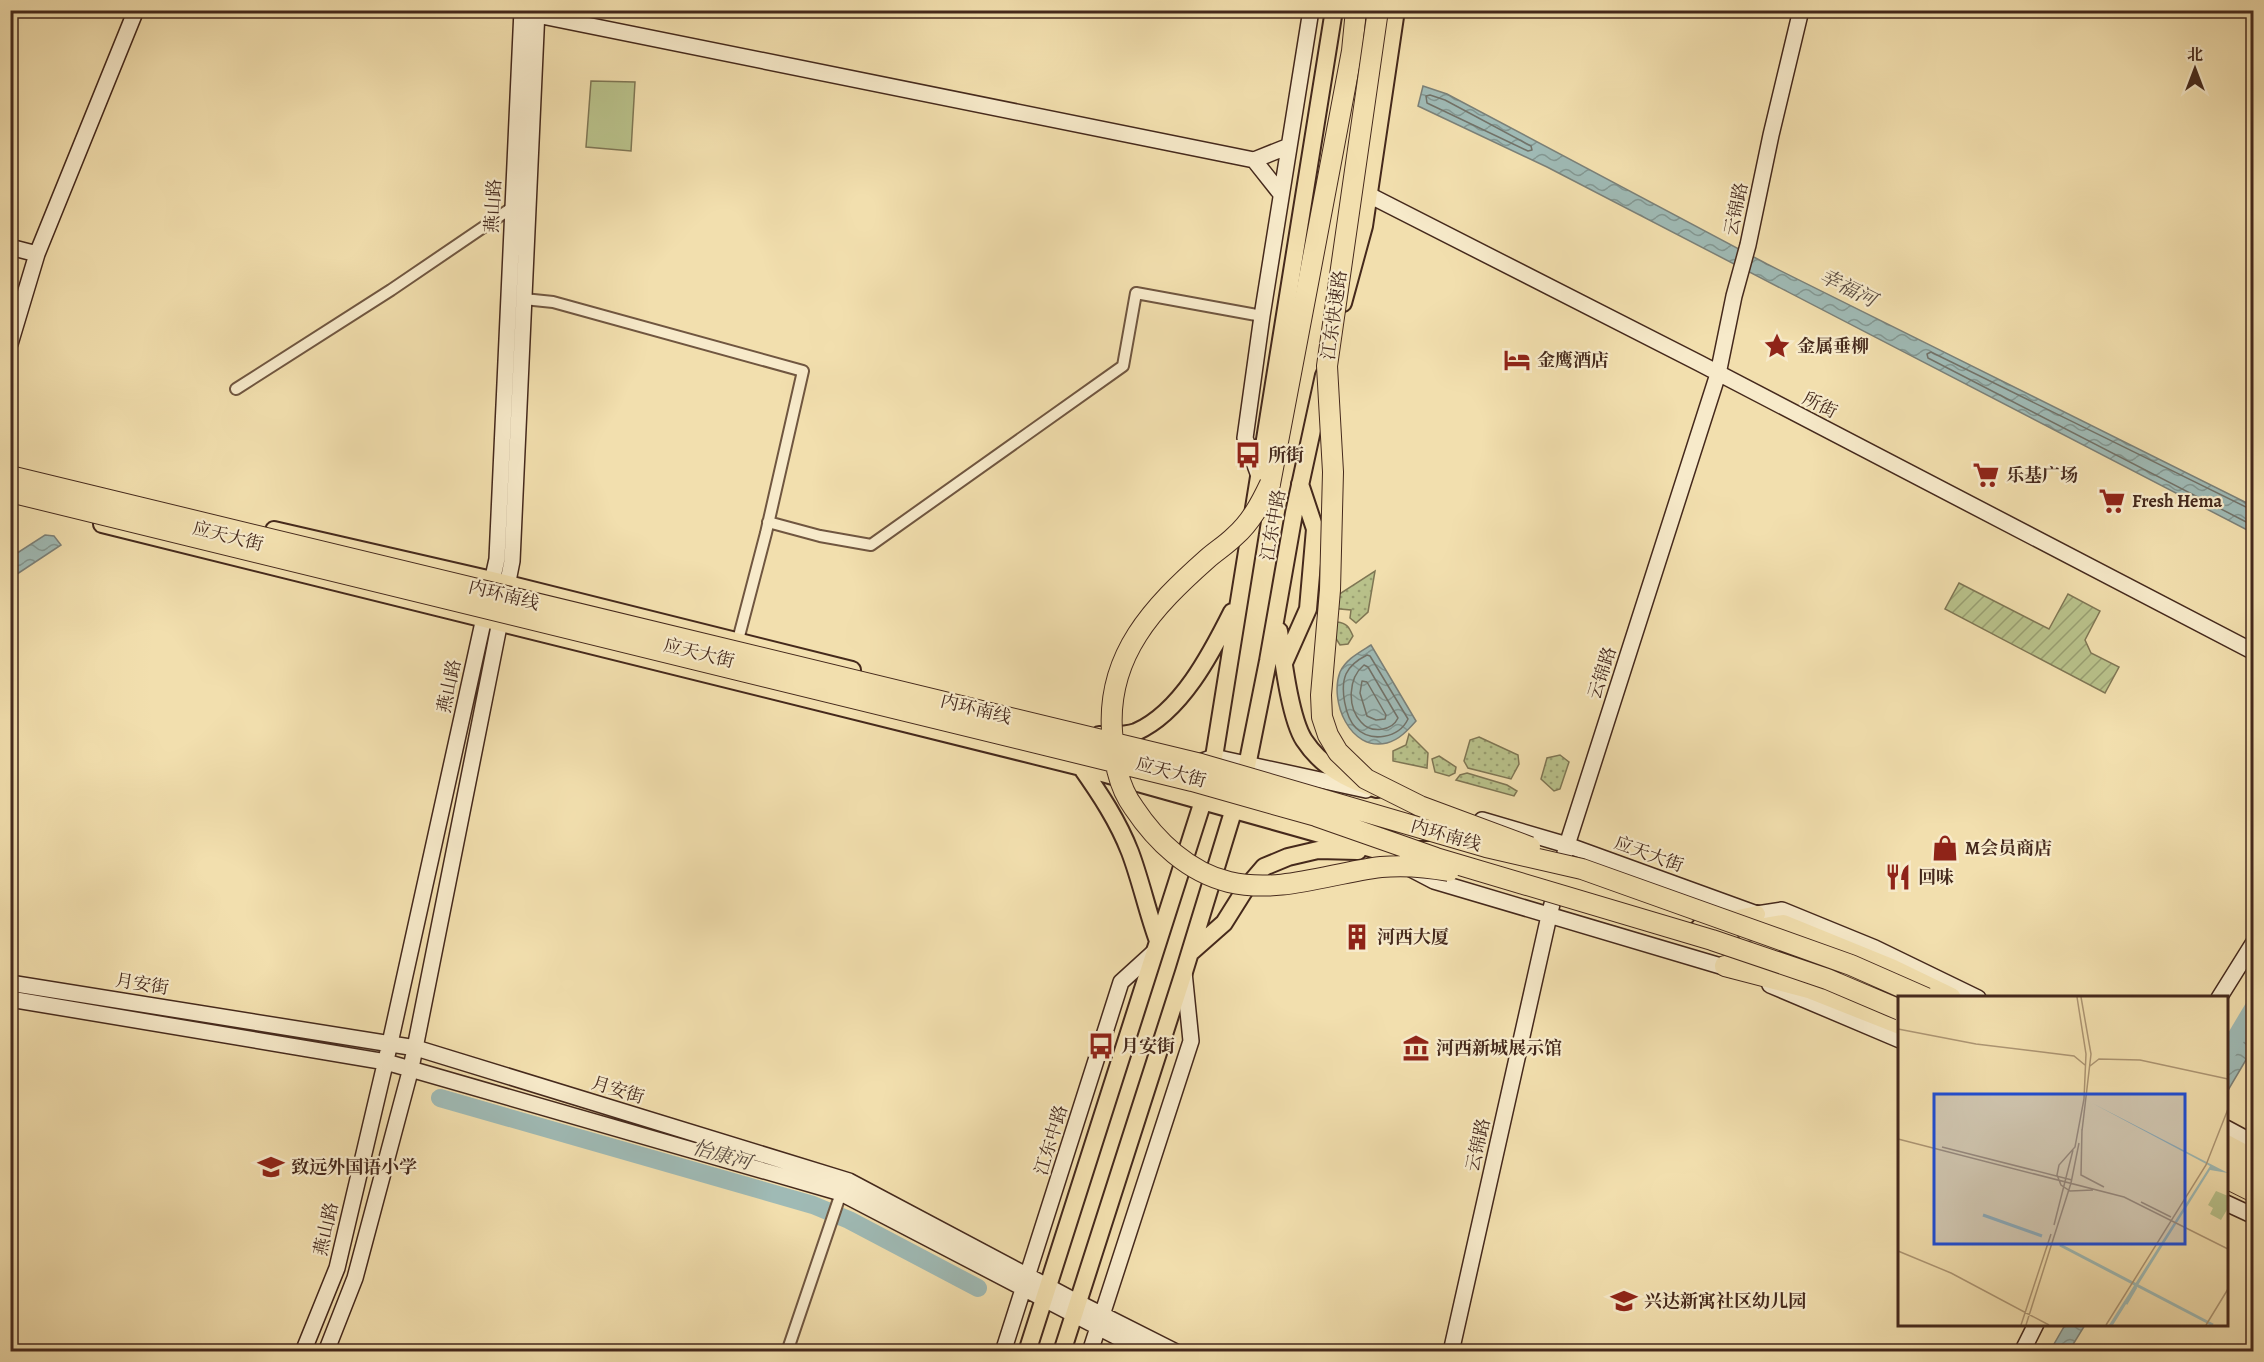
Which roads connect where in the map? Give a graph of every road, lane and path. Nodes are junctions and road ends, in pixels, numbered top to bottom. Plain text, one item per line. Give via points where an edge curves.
1 (136, 10) edge
2 (1311, 10) edge
3 (1334, 10) edge
4 (1356, 10) edge
5 (1378, 10) edge
6 (1396, 10) edge
7 (1801, 10) edge
8 (529, 12) edge
9 (1289, 146) junction
10 (1254, 160) junction
11 (1281, 194) junction
12 (1369, 195) junction
13 (513, 207) junction
14 (10, 247) edge
15 (38, 254) junction
16 (524, 299) junction
17 (1262, 316) junction
18 (10, 344) edge
19 (1718, 374) junction
20 (236, 389) dead end
21 (10, 470) edge
22 (10, 476) edge
23 (1264, 480) junction
24 (1300, 484) junction
25 (10, 492) edge
26 (10, 501) edge
27 (768, 522) junction
28 (500, 582) junction
29 (1239, 598) junction
30 (1276, 615) junction
31 (491, 622) junction
32 (738, 640) junction
33 (2253, 652) edge
34 (1284, 664) junction
35 (1096, 736) junction
36 (1214, 757) junction
37 (1189, 765) junction
38 (1247, 766) junction
39 (1081, 767) junction
40 (1209, 776) junction
41 (1242, 784) junction
42 (1203, 801) junction
43 (1418, 801) junction
44 (1235, 809) junction
45 (1567, 845) junction
46 (1377, 850) junction
47 (1582, 869) junction
48 (1552, 882) junction
49 (1757, 914) junction
50 (1549, 916) junction
51 (1739, 933) junction
52 (2253, 942) edge
53 (1156, 946) junction
54 (1190, 954) junction
55 (1725, 966) junction
56 (1184, 972) junction
57 (10, 982) edge
58 (1902, 996) edge
59 (1921, 996) edge
60 (1947, 996) edge
61 (1974, 996) edge
62 (2220, 996) edge
63 (10, 999) edge
64 (1898, 1000) edge
65 (1898, 1010) edge
66 (1898, 1024) edge
67 (1898, 1040) edge
68 (390, 1042) junction
69 (416, 1048) junction
70 (386, 1062) junction
71 (411, 1068) junction
72 (2228, 1129) edge
73 (2253, 1143) edge
74 (2228, 1149) edge
75 (2253, 1160) edge
76 (2228, 1169) edge
77 (2253, 1173) edge
78 (2228, 1179) edge
79 (2253, 1182) edge
80 (2253, 1192) edge
81 (841, 1194) junction
82 (2228, 1204) edge
83 (2253, 1216) edge
84 (1026, 1282) junction
85 (1046, 1292) junction
86 (1075, 1308) junction
87 (1099, 1320) junction
88 (2035, 1326) edge
89 (303, 1352) edge
90 (326, 1352) edge
91 (787, 1352) edge
92 (1003, 1352) edge
93 (1027, 1352) edge
94 (1062, 1352) edge
95 (1090, 1352) edge
96 (1146, 1352) edge
97 (1176, 1352) edge
98 (1451, 1352) edge
99 (2022, 1352) edge

1 - 15 street
2 - 9 street, 江东中路
3 - 23 main road, 江东中路
4 - 23 highway, 江东快速路 via 1350,63
5 - 47 highway, 江东快速路, bridge via 1326,366 1333,472 1322,717 1338,752 1366,779 1420,806
6 - 12 main road, 江东中路
7 - 19 street, 云锦路
8 - 10 street
8 - 13 street, 燕山路
8 - 16 street, 燕山路
9 - 10 street
9 - 11 street, 江东中路
10 - 11 street
11 - 17 street, 江东中路
12 - 19 street, 所街
12 - 24 main road, 江东中路
13 - 20 street
13 - 28 street, 燕山路 via 497,559
14 - 15 street
15 - 18 street
16 - 27 street via 553,303 803,371
16 - 28 street, 燕山路 via 512,561
17 - 23 street, 江东中路 via 1245,438
17 - 27 street via 1136,293 1124,366 871,545
19 - 33 street, 所街
19 - 45 street, 云锦路
21 - 28 main road, 应天大街
22 - 47 highway, 内环南线, bridge via 1201,764 1486,847
23 - 29 main road, 江东中路
23 - 48 highway, 江东快速路, bridge via 1260,506 1236,536 1149,617 1124,656 1111,710 1117,773 1128,801 1148,829 1193,867 1227,881 1258,886 1290,885 1382,867 1430,868
24 - 30 main road, 江东中路
24 - 34 main road via 1315,529 1308,609
25 - 48 highway, 内环南线, bridge via 1192,781 1316,816 1436,858
26 - 31 main road, 应天大街
27 - 32 street
28 - 31 street, 燕山路
28 - 32 main road, 应天大街
29 - 35 main road via 1179,698 1134,733
29 - 36 main road, 江东中路
30 - 34 main road
30 - 38 main road, 江东中路
31 - 39 main road, 应天大街
31 - 68 street, 燕山路
31 - 69 street, 燕山路
32 - 35 main road, 应天大街
34 - 43 main road via 1304,739 1323,762 1353,782
35 - 37 main road, 应天大街
36 - 37 street, 应天大街
36 - 38 street, 应天大街
36 - 40 main road, 江东中路
37 - 40 main road, 应天大街
38 - 41 main road, 江东中路
38 - 43 street, 应天大街
39 - 42 main road, 应天大街
39 - 53 main road via 1104,800 1130,851
40 - 41 main road, 应天大街
40 - 42 main road, 江东中路
41 - 44 main road, 江东中路
41 - 48 main road, 应天大街
42 - 44 main road, 应天大街
42 - 53 main road, 江东中路
43 - 45 street, 应天大街
44 - 46 main road, 应天大街
44 - 54 main road, 江东中路
45 - 48 street, 云锦路
45 - 49 street, 应天大街
46 - 48 main road, 应天大街 via 1446,850
46 - 50 street, 应天大街 via 1434,881
46 - 54 main road via 1318,850 1264,867 1224,923
47 - 59 highway, 内环南线, bridge via 1851,965
48 - 49 main road via 1734,919
48 - 50 street, 云锦路
48 - 51 main road, 应天大街
48 - 64 main road, 应天大街 via 1833,972
48 - 65 highway, 内环南线, bridge via 1827,979
49 - 61 street, 应天大街 via 1782,910 1875,948
50 - 55 street, 应天大街
50 - 98 street, 云锦路
51 - 58 main road, 应天大街
51 - 60 highway via 1783,925
52 - 62 street
53 - 84 street, 江东中路 via 1120,982
53 - 85 main road, 江东中路
54 - 56 main road, 江东中路
55 - 66 highway via 1809,988
55 - 67 street, 应天大街
56 - 86 main road, 江东中路
56 - 87 street, 江东中路 via 1191,1041
57 - 68 street, 月安街
63 - 70 street
68 - 69 street, 月安街
68 - 70 street, 燕山路
69 - 71 street, 燕山路
69 - 84 street, 月安街 via 849,1181
70 - 71 street
70 - 89 street, 燕山路 via 337,1268
71 - 81 street
71 - 90 street, 燕山路 via 355,1278
72 - 73 street
74 - 75 highway
74 - 77 main road
76 - 79 main road
78 - 80 highway
81 - 84 street
81 - 91 street
82 - 83 street
84 - 85 street, 月安街
84 - 92 street, 江东中路
85 - 86 street, 月安街
85 - 93 main road, 江东中路
86 - 87 street, 月安街
86 - 94 main road, 江东中路
87 - 95 street, 江东中路
87 - 96 street
87 - 97 street
88 - 99 street

